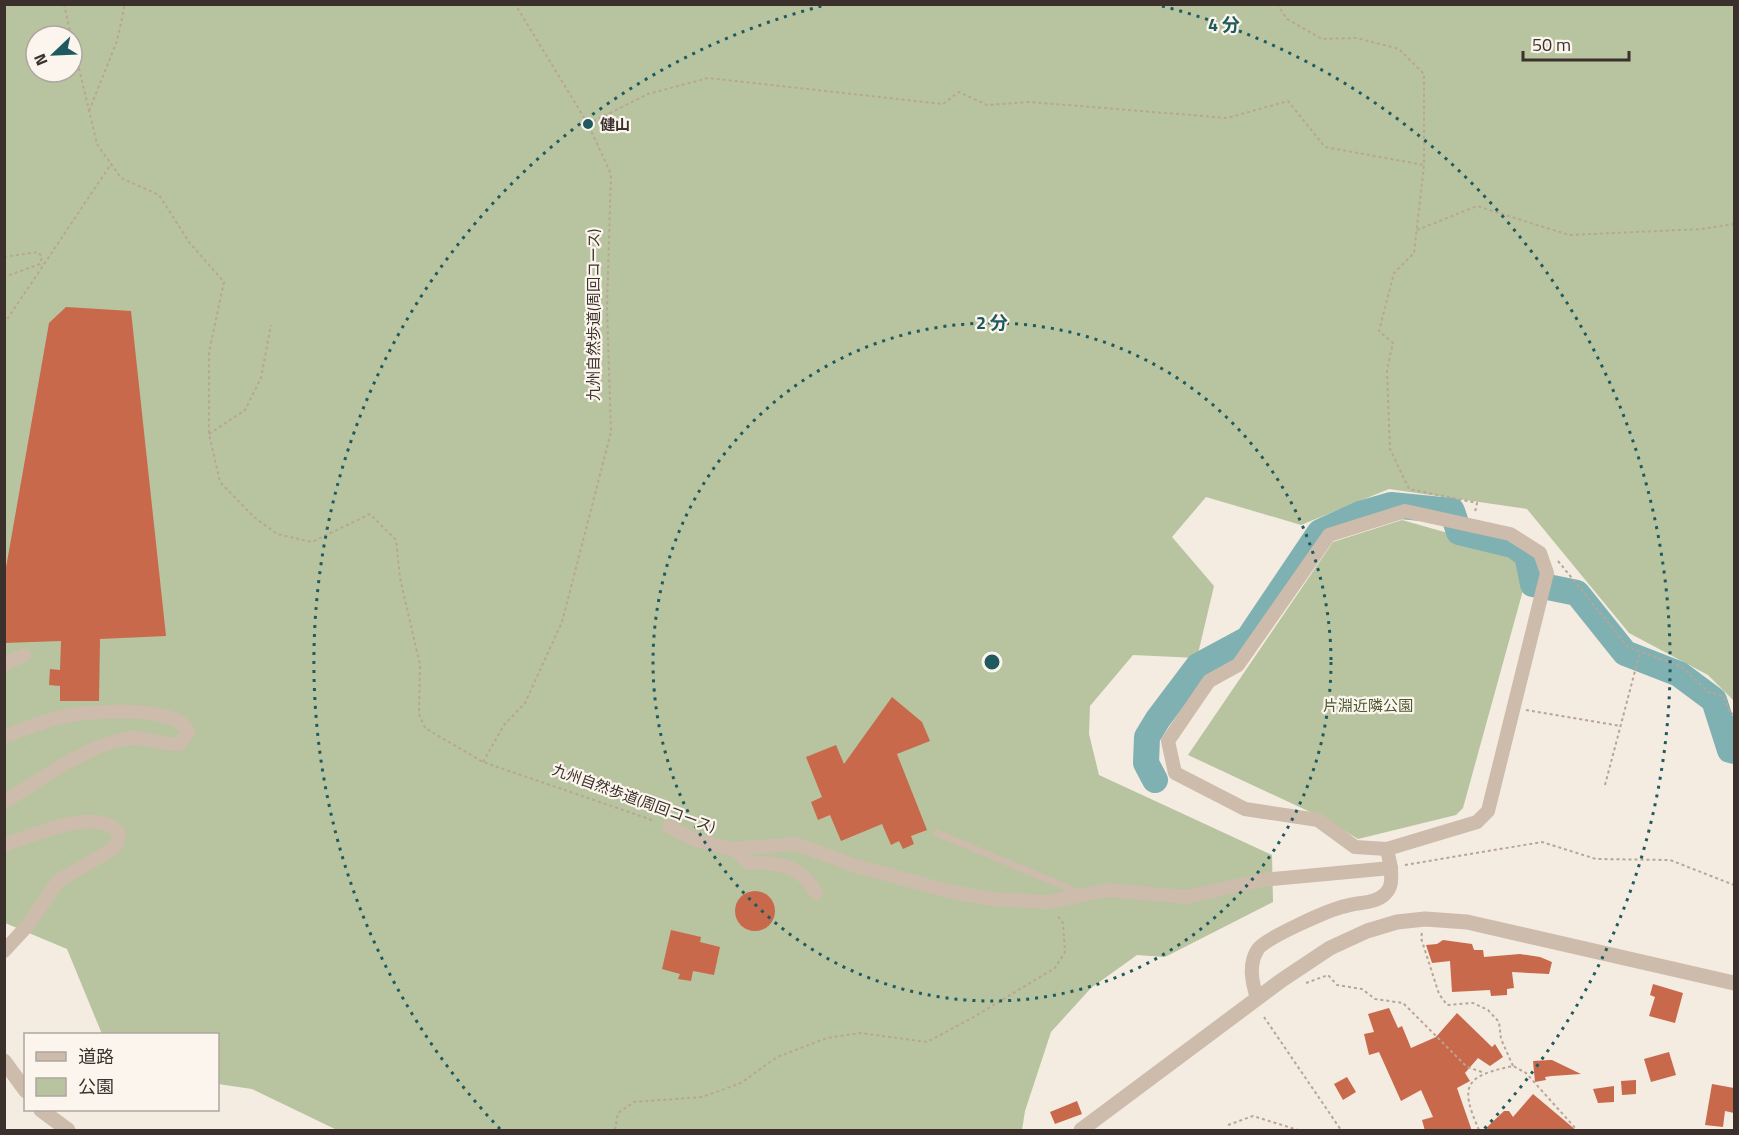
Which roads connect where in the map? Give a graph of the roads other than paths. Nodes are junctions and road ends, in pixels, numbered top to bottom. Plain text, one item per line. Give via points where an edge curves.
1 (24, 655) dead end
2 (4, 664) edge
3 (4, 736) edge
4 (4, 802) edge
5 (669, 827) road end
6 (937, 833) dead end
7 (4, 845) edge
8 (736, 849) junction
9 (1387, 849) junction
10 (1391, 868) junction
11 (816, 893) dead end
12 (1085, 895) junction
13 (4, 951) edge
14 (1734, 983) edge
15 (1257, 998) junction
16 (4, 1061) edge
17 (24, 1088) edge
18 (42, 1111) edge
19 (68, 1131) edge
20 (1081, 1131) edge

1 - 2 street
3 - 4 street via 58,718 89,713 162,714 176,718 188,733 179,744 125,739 80,756
5 - 8 street, 九州自然歩道(周回コース) via 696,840
6 - 12 lane
7 - 13 street via 88,820 109,824 119,834 111,850 58,881 28,925
8 - 11 street via 748,863 789,866 809,880
8 - 12 street, 九州自然歩道(周回コース) via 796,844 856,866 991,899 1047,902
9 - 9 street via 1354,847 1318,820 1245,809 1175,773 1168,741 1209,681 1238,665 1329,535 1405,511 1510,534 1540,553 1546,573 1488,811 1478,822
9 - 10 street
10 - 12 street, 九州自然歩道(周回コース) via 1263,880 1186,897 1108,890
10 - 15 street via 1390,888 1385,895 1326,913 1259,946 1252,970
14 - 15 street via 1467,922 1425,920 1397,922 1330,948
15 - 20 street
16 - 17 street
18 - 19 street

